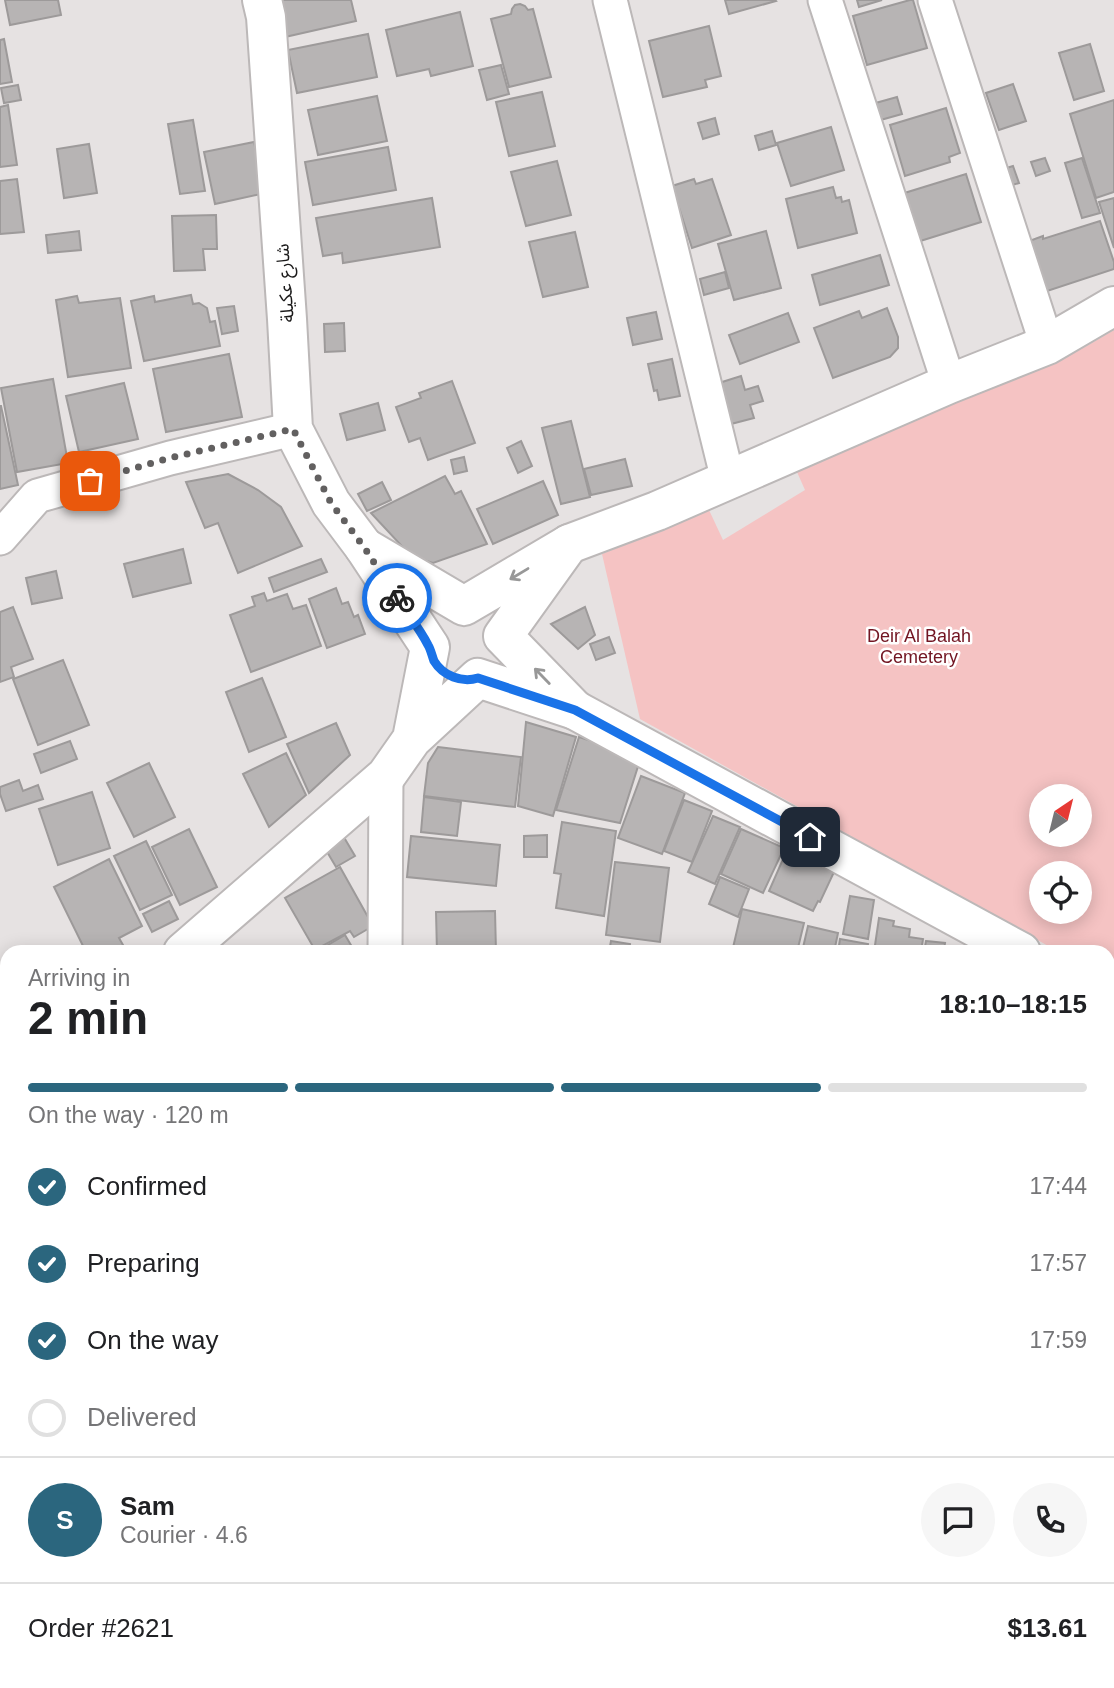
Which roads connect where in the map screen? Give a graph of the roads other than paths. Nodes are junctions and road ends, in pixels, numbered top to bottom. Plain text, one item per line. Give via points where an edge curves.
1 (262, 0) edge
2 (610, 0) edge
3 (825, 0) edge
4 (934, 0) edge
5 (1114, 306) edge
6 (1047, 345) junction
7 (949, 384) junction
8 (293, 429) junction
9 (728, 480) junction
10 (0, 538) edge
11 (569, 544) junction
12 (364, 547) junction
13 (464, 606) junction
14 (503, 636) junction
15 (430, 647) junction
16 (478, 678) junction
17 (575, 710) junction
18 (412, 739) junction
19 (386, 776) junction
20 (192, 945) edge
21 (385, 945) edge
22 (1008, 945) edge

1 - 8 street, شارع عكيلة
2 - 9 street
3 - 7 street
4 - 6 street
5 - 6 street
6 - 7 street
7 - 9 street
8 - 10 street via 37,496
8 - 12 street, شارع عكيلة via 331,503
9 - 11 street
11 -> 13 street
11 - 14 street
12 - 13 street
12 - 15 street, شارع عكيلة
13 - 14 street via 490,614
13 - 15 street via 443,614 435,623
14 - 16 street via 501,658
17 -> 14 street
15 - 16 street via 433,659 450,676
15 - 18 street
16 - 17 street
16 - 18 street
17 - 22 street
18 - 19 street
19 - 20 street
19 - 21 street

